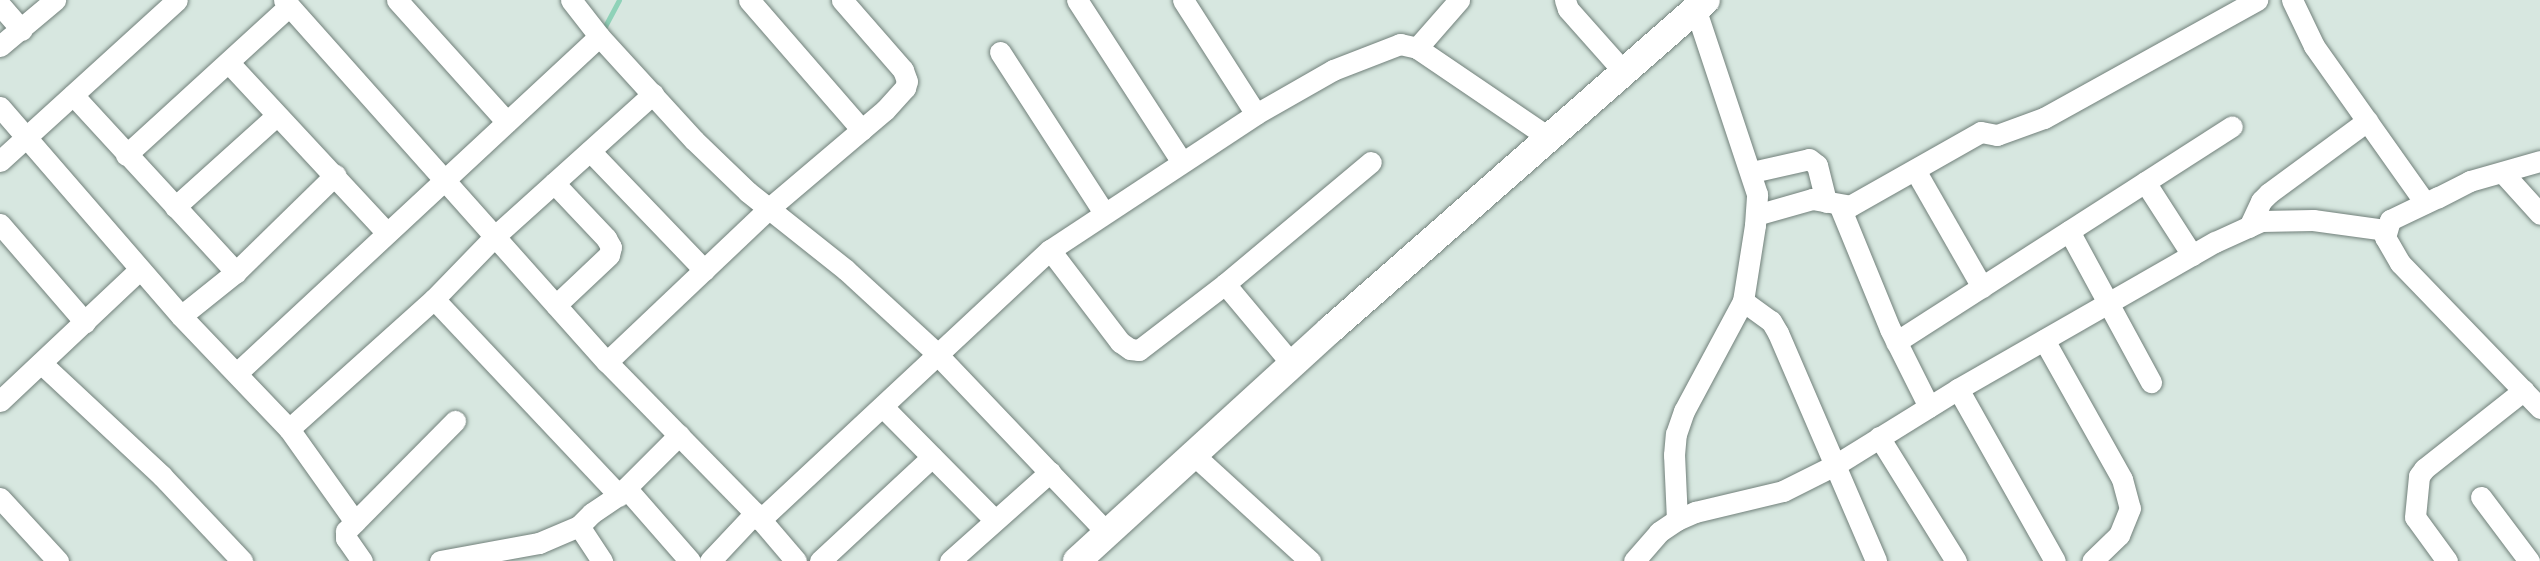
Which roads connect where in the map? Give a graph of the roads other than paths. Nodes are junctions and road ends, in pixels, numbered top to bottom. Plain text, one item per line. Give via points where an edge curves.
1 (55, 0) edge
2 (397, 0) edge
3 (571, 0) edge
4 (749, 0) edge
5 (842, 0) edge
6 (1077, 0) edge
7 (1183, 0) edge
8 (1459, 0) edge
9 (1565, 0) edge
10 (2257, 0) edge
11 (2292, 0) edge
12 (167, 3) edge
13 (286, 3) edge
14 (1701, 4) edge
15 (0, 5) edge
16 (22, 30) junction
17 (599, 36) junction
18 (0, 46) edge
19 (1417, 48) junction
20 (1000, 52) dead end
21 (229, 63) junction
22 (1623, 71) junction
23 (653, 94) junction
24 (72, 95) junction
25 (0, 107) edge
26 (1256, 114) junction
27 (276, 116) junction
28 (2368, 121) junction
29 (507, 122) junction
30 (2232, 126) dead end
31 (862, 130) junction
32 (26, 136) junction
33 (1548, 137) junction
34 (590, 151) junction
35 (126, 155) junction
36 (0, 161) edge
37 (2540, 161) edge
38 (1182, 162) junction
39 (1371, 162) dead end
40 (1915, 170) junction
41 (1752, 172) junction
42 (2503, 173) junction
43 (335, 175) junction
44 (442, 181) junction
45 (2145, 182) junction
46 (554, 183) junction
47 (2425, 203) junction
48 (1833, 204) junction
49 (175, 207) junction
50 (767, 210) junction
51 (1104, 212) junction
52 (2540, 214) edge
53 (1756, 215) junction
54 (0, 225) edge
55 (2249, 227) junction
56 (2386, 230) junction
57 (2069, 231) junction
58 (386, 232) junction
59 (494, 237) junction
60 (1050, 250) junction
61 (2192, 255) junction
62 (140, 269) junction
63 (704, 270) junction
64 (236, 272) junction
65 (1225, 284) junction
66 (1982, 287) junction
67 (434, 299) junction
68 (1743, 301) junction
69 (2108, 304) junction
70 (556, 305) junction
71 (181, 316) junction
72 (85, 322) junction
73 (2044, 340) junction
74 (1896, 342) junction
75 (938, 356) junction
76 (607, 362) junction
77 (41, 363) junction
78 (1292, 365) junction
79 (238, 372) junction
80 (2151, 382) dead end
81 (1958, 389) junction
82 (2524, 390) junction
83 (0, 401) edge
84 (883, 407) junction
85 (1929, 407) junction
86 (2540, 408) edge
87 (455, 421) dead end
88 (289, 429) junction
89 (679, 435) junction
90 (1878, 437) junction
91 (1195, 456) junction
92 (932, 457) junction
93 (1837, 464) junction
94 (1050, 472) junction
95 (623, 491) junction
96 (0, 498) edge
97 (2481, 498) dead end
98 (758, 516) junction
99 (995, 520) junction
100 (1677, 520) junction
101 (355, 522) junction
102 (579, 526) junction
103 (1108, 534) junction
104 (58, 561) edge
105 (242, 561) edge
106 (362, 561) edge
107 (440, 561) edge
108 (602, 561) edge
109 (690, 561) edge
110 (710, 561) edge
111 (796, 561) edge
112 (820, 561) edge
113 (950, 561) edge
114 (1077, 561) edge
115 (1310, 561) edge
116 (1634, 561) edge
117 (1876, 561) edge
118 (1956, 561) edge
119 (2055, 561) edge
120 (2092, 561) edge
121 (2447, 561) edge
122 (2529, 561) edge

1 - 16 street
2 - 29 street
3 - 17 street
4 - 31 street
5 - 31 street via 903,70 907,81 900,95
6 - 38 street
7 - 26 street
8 - 19 street
9 - 22 street
10 - 40 street via 2044,118 1997,135 1981,132
11 - 28 street via 2314,46
12 - 24 street
13 - 21 street
13 - 44 street
14 - 22 street
14 - 41 street
15 - 16 street
16 - 18 street
17 - 23 street
17 - 29 street
19 - 26 street via 1399,44 1380,49
19 - 33 street
20 - 51 street
21 - 27 street
21 - 35 street
22 - 33 street
23 - 34 street
23 - 50 street
24 - 32 street
24 - 35 street
25 - 32 street
26 - 38 street
27 - 43 street
27 - 49 street
28 - 47 street
28 - 55 street via 2260,201
29 - 44 street
30 - 45 street
31 - 50 street
32 - 36 street
32 - 62 street
33 - 78 street
34 - 46 street
34 - 63 street
35 - 49 street
37 - 42 street
38 - 51 street
39 - 65 street
40 - 48 street via 1850,206
40 - 66 street
41 - 48 street via 1809,159
41 - 53 street
42 - 47 street via 2470,181
42 - 52 street
43 - 58 street
43 - 64 street
44 - 58 street
44 - 59 street
45 - 57 street
45 - 61 street
46 - 59 street
46 - 70 street via 611,247 609,255
47 - 56 street via 2390,220
48 - 53 street via 1812,199
48 - 74 street
49 - 64 street
50 - 63 street
50 - 75 street via 846,270
51 - 60 street
53 - 68 street
54 - 72 street
55 - 56 street via 2287,219
55 - 61 street
56 - 82 street via 2385,237 2400,263
57 - 66 street
57 - 69 street
58 - 79 street
59 - 67 street
59 - 70 street
60 - 65 street via 1130,349 1139,350 1150,343
60 - 75 street
61 - 69 street
62 - 71 street
62 - 72 street
63 - 76 street
64 - 71 street
65 - 78 street
66 - 74 street
67 - 88 street
67 - 95 street
68 - 93 street via 1771,321
68 - 100 street via 1676,434
69 - 73 street
69 - 80 street
70 - 76 street
71 - 79 street
72 - 77 street
73 - 81 street
73 - 120 street via 2122,479 2130,508 2119,535
74 - 85 street
75 - 84 street
75 - 94 street
76 - 89 street
77 - 83 street
77 - 105 street via 162,476
78 - 91 street
79 - 88 street
81 - 85 street
81 - 119 street
82 - 86 street
82 - 121 street via 2419,476 2415,517
84 - 92 street
84 - 98 street
85 - 90 street
87 - 101 street
88 - 101 street
89 - 95 street
89 - 98 street
90 - 93 street
90 - 118 street
91 - 103 street
91 - 115 street
92 - 99 street
92 - 112 street
93 - 100 street via 1783,491
93 - 117 street
94 - 99 street
94 - 103 street
95 - 102 street
95 - 109 street
96 - 104 street
97 - 122 street
98 - 110 street
98 - 111 street
99 - 113 street
100 - 116 street via 1659,532
101 - 106 street via 346,538
102 - 107 street via 539,543
102 - 108 street
103 - 114 street

